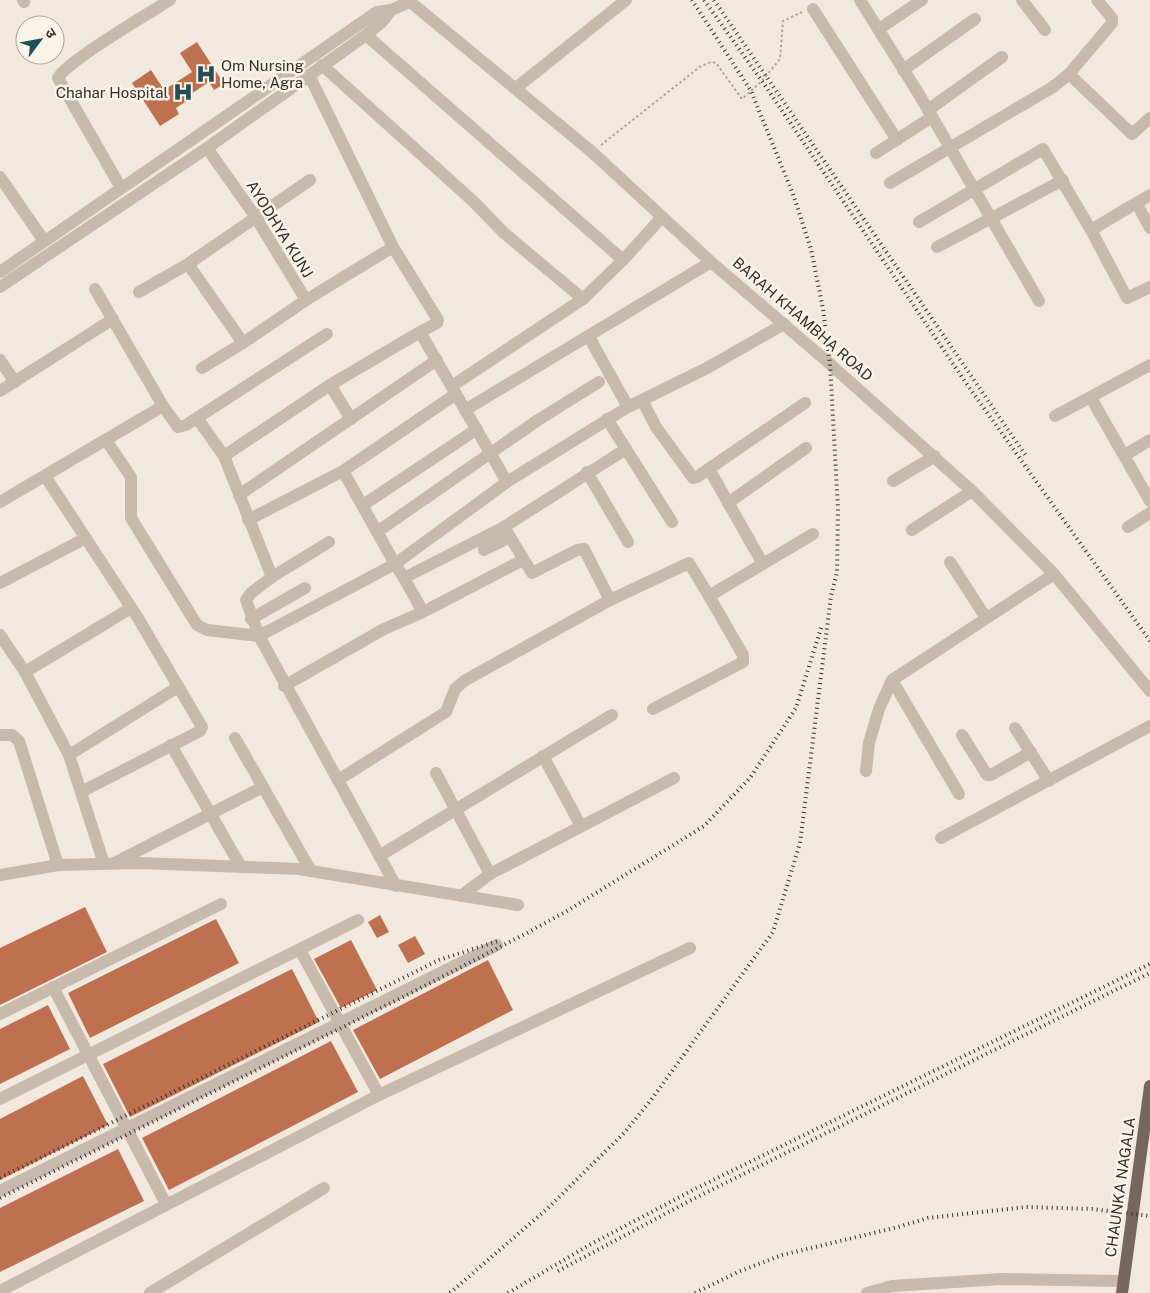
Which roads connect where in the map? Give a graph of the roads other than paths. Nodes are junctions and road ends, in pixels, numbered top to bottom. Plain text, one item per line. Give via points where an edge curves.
1 (170, 0) edge
2 (626, 0) edge
3 (860, 0) edge
4 (922, 0) edge
5 (1022, 0) edge
6 (1097, 0) edge
7 (409, 1) edge
8 (814, 9) dead end
9 (391, 10) junction
10 (975, 19) dead end
11 (879, 30) junction
12 (1045, 30) dead end
13 (366, 35) junction
14 (1002, 57) dead end
15 (322, 65) junction
16 (904, 70) junction
17 (1069, 74) junction
18 (309, 75) junction
19 (516, 88) junction
20 (930, 114) junction
21 (1150, 118) edge
22 (897, 140) junction
23 (207, 148) junction
24 (951, 149) junction
25 (876, 153) dead end
26 (0, 177) edge
27 (310, 180) dead end
28 (1063, 180) junction
29 (890, 183) dead end
30 (121, 188) junction
31 (975, 190) junction
32 (1150, 195) edge
33 (1137, 204) junction
34 (255, 216) junction
35 (662, 217) junction
36 (990, 218) junction
37 (919, 222) dead end
38 (1150, 228) edge
39 (1092, 230) junction
40 (44, 241) junction
41 (937, 246) dead end
42 (394, 247) junction
43 (623, 260) junction
44 (711, 262) junction
45 (188, 264) junction
46 (0, 272) edge
47 (0, 287) edge
48 (1150, 287) edge
49 (95, 289) dead end
50 (139, 292) dead end
51 (306, 300) junction
52 (583, 300) junction
53 (1039, 301) dead end
54 (113, 319) junction
55 (784, 324) junction
56 (420, 332) junction
57 (328, 334) dead end
58 (589, 337) junction
59 (243, 343) junction
60 (0, 360) edge
61 (437, 360) junction
62 (202, 368) dead end
63 (1148, 369) edge
64 (15, 382) junction
65 (599, 382) dead end
66 (330, 385) junction
67 (454, 390) junction
68 (0, 391) edge
69 (1091, 398) junction
70 (642, 400) junction
71 (805, 403) dead end
72 (163, 406) junction
73 (628, 407) junction
74 (465, 410) junction
75 (1055, 416) dead end
76 (197, 418) junction
77 (351, 419) junction
78 (607, 419) junction
79 (477, 429) junction
80 (106, 440) junction
81 (1150, 440) edge
82 (806, 448) dead end
83 (626, 449) junction
84 (490, 453) junction
85 (1125, 455) junction
86 (224, 456) junction
87 (935, 456) junction
88 (709, 469) junction
89 (343, 470) junction
90 (587, 472) junction
91 (45, 476) junction
92 (894, 481) dead end
93 (508, 482) junction
94 (972, 491) junction
95 (239, 495) junction
96 (1150, 500) edge
97 (0, 502) edge
98 (728, 503) junction
99 (363, 505) junction
100 (1150, 513) edge
101 (248, 520) junction
102 (672, 522) dead end
103 (1128, 527) dead end
104 (912, 530) dead end
105 (377, 532) junction
106 (507, 532) junction
107 (813, 534) dead end
108 (86, 538) junction
109 (329, 542) dead end
110 (628, 542) dead end
111 (484, 550) dead end
112 (522, 560) junction
113 (950, 562) dead end
114 (395, 564) junction
115 (763, 564) junction
116 (1054, 574) junction
117 (272, 577) junction
118 (404, 578) junction
119 (0, 583) edge
120 (305, 588) dead end
121 (709, 596) junction
122 (610, 600) junction
123 (131, 608) junction
124 (423, 612) junction
125 (986, 618) junction
126 (251, 619) junction
127 (0, 635) edge
128 (259, 636) junction
129 (25, 672) junction
130 (892, 680) junction
131 (284, 686) junction
132 (178, 687) junction
133 (1150, 691) edge
134 (653, 709) dead end
135 (612, 715) dead end
136 (1150, 726) edge
137 (1015, 728) dead end
138 (0, 734) edge
139 (962, 735) dead end
140 (235, 738) dead end
141 (171, 745) junction
142 (1030, 752) junction
143 (68, 755) junction
144 (543, 756) junction
145 (866, 771) dead end
146 (436, 773) dead end
147 (674, 778) dead end
148 (338, 780) junction
149 (1049, 781) junction
150 (263, 787) junction
151 (80, 792) junction
152 (959, 794) dead end
153 (456, 811) junction
154 (209, 813) junction
155 (581, 826) junction
156 (942, 838) dead end
157 (379, 856) junction
158 (108, 864) junction
159 (58, 865) junction
160 (241, 867) junction
161 (311, 872) junction
162 (490, 874) junction
163 (0, 875) edge
164 (396, 886) junction
165 (461, 896) junction
166 (221, 904) dead end
167 (518, 905) dead end
168 (358, 920) dead end
169 (497, 946) dead end
170 (690, 948) dead end
171 (300, 950) junction
172 (53, 988) junction
173 (0, 1014) edge
174 (340, 1023) junction
175 (88, 1054) junction
176 (1150, 1086) edge
177 (379, 1094) junction
178 (0, 1099) edge
179 (126, 1129) junction
180 (324, 1188) dead end
181 (0, 1191) edge
182 (166, 1204) junction
183 (1123, 1287) edge
184 (0, 1291) edge
185 (150, 1293) edge
186 (867, 1293) edge

1 - 30 street via 92,50 58,78
2 - 19 street
3 - 11 street
4 - 11 street
5 - 12 street
6 - 17 street via 1112,18 1112,23
7 - 9 street
7 - 19 street, BARAH KHAMBHA ROAD
8 - 22 street
9 - 13 street
9 - 30 street via 377,12
10 - 16 street
11 - 16 street
13 - 15 street
13 - 43 street
14 - 20 street
15 - 18 street
15 - 52 street via 474,202 504,234
16 - 20 street
17 - 21 street via 1132,134
17 - 24 street
18 - 23 street
18 - 42 street
19 - 35 street, BARAH KHAMBHA ROAD
20 - 22 street
20 - 24 street
22 - 25 street
23 - 34 street, AYODHYA KUNJ
23 - 47 street
24 - 29 street
24 - 31 street
26 - 40 street
27 - 34 street
28 - 31 street via 1043,149
28 - 36 street
28 - 39 street
30 - 40 street
31 - 36 street
31 - 37 street
32 - 33 street
33 - 38 street
33 - 39 street
34 - 45 street
34 - 51 street, AYODHYA KUNJ
35 - 43 street
35 - 44 street, BARAH KHAMBHA ROAD
36 - 41 street
36 - 53 street
39 - 48 street via 1127,298
40 - 46 street
42 - 51 street
42 - 56 street via 438,320 437,324
43 - 52 street
44 - 55 street, BARAH KHAMBHA ROAD
44 - 58 street
45 - 50 street
45 - 59 street
49 - 54 street
51 - 59 street, AYODHYA KUNJ
52 - 67 street
54 - 64 street
54 - 72 street
55 - 70 street
55 - 87 street, BARAH KHAMBHA ROAD
56 - 61 street
56 - 66 street
57 - 76 street
58 - 73 street
58 - 74 street
59 - 62 street, AYODHYA KUNJ
60 - 64 street
61 - 67 street
61 - 77 street
63 - 69 street
64 - 68 street
65 - 84 street
66 - 77 street
66 - 86 street
67 - 74 street
67 - 89 street
69 - 75 street
69 - 85 street
70 - 73 street
70 - 88 street via 656,427 690,476 697,478
71 - 88 street
72 - 76 street via 178,427
72 - 80 street
73 - 78 street
74 - 79 street
76 - 86 street
77 - 95 street
78 - 83 street
78 - 93 street
79 - 84 street
79 - 99 street
80 - 91 street
80 - 128 street via 132,480 131,518 196,625 207,630
81 - 85 street
82 - 98 street
83 - 90 street
83 - 102 street
84 - 93 street
84 - 105 street
85 - 96 street
86 - 95 street
87 - 92 street
87 - 94 street, BARAH KHAMBHA ROAD
88 - 98 street
89 - 99 street
89 - 101 street
90 - 106 street
90 - 110 street
91 - 97 street
91 - 108 street
93 - 114 street
94 - 104 street
94 - 116 street, BARAH KHAMBHA ROAD
95 - 101 street
98 - 115 street
99 - 105 street
100 - 103 street
101 - 117 street
105 - 114 street
106 - 111 street
106 - 112 street
106 - 118 street
107 - 115 street
108 - 119 street
108 - 123 street
109 - 117 street
112 - 122 street via 534,574 584,548
112 - 124 street
113 - 125 street
114 - 118 street
114 - 128 street
115 - 121 street
116 - 125 street
116 - 133 street, BARAH KHAMBHA ROAD
117 - 126 street via 248,597 246,603
118 - 124 street
120 - 126 street
121 - 122 street via 689,563
121 - 134 street via 744,660
122 - 148 street via 464,681 455,689 446,712
123 - 129 street
123 - 132 street
124 - 131 street via 384,629
125 - 130 street
126 - 128 street
127 - 129 street
128 - 131 street
129 - 143 street
130 - 145 street via 869,743
130 - 152 street
131 - 148 street
132 - 141 street via 202,727
132 - 143 street
135 - 144 street
136 - 149 street
137 - 142 street
138 - 159 street via 12,734 18,741
139 - 142 street via 986,775
140 - 150 street
141 - 151 street
141 - 154 street
142 - 149 street
143 - 151 street
144 - 153 street
144 - 155 street
146 - 153 street
147 - 155 street
148 - 157 street
149 - 156 street
150 - 154 street
150 - 161 street
151 - 158 street
153 - 157 street
153 - 162 street
154 - 158 street
154 - 160 street
155 - 162 street
157 - 164 street
158 - 159 street
158 - 160 street
159 - 163 street
160 - 161 street
161 - 164 street
162 - 165 street
164 - 165 street
165 - 167 street
166 - 172 street
168 - 171 street
169 - 174 street
170 - 177 street
171 - 174 street
171 - 175 street
172 - 173 street
172 - 175 street
174 - 177 street
174 - 179 street
175 - 178 street
175 - 179 street
176 - 183 main road, CHAUNKA NAGALA
177 - 182 street
179 - 181 street
179 - 182 street
180 - 185 street
182 - 184 street
183 - 186 street via 1002,1279 892,1286

